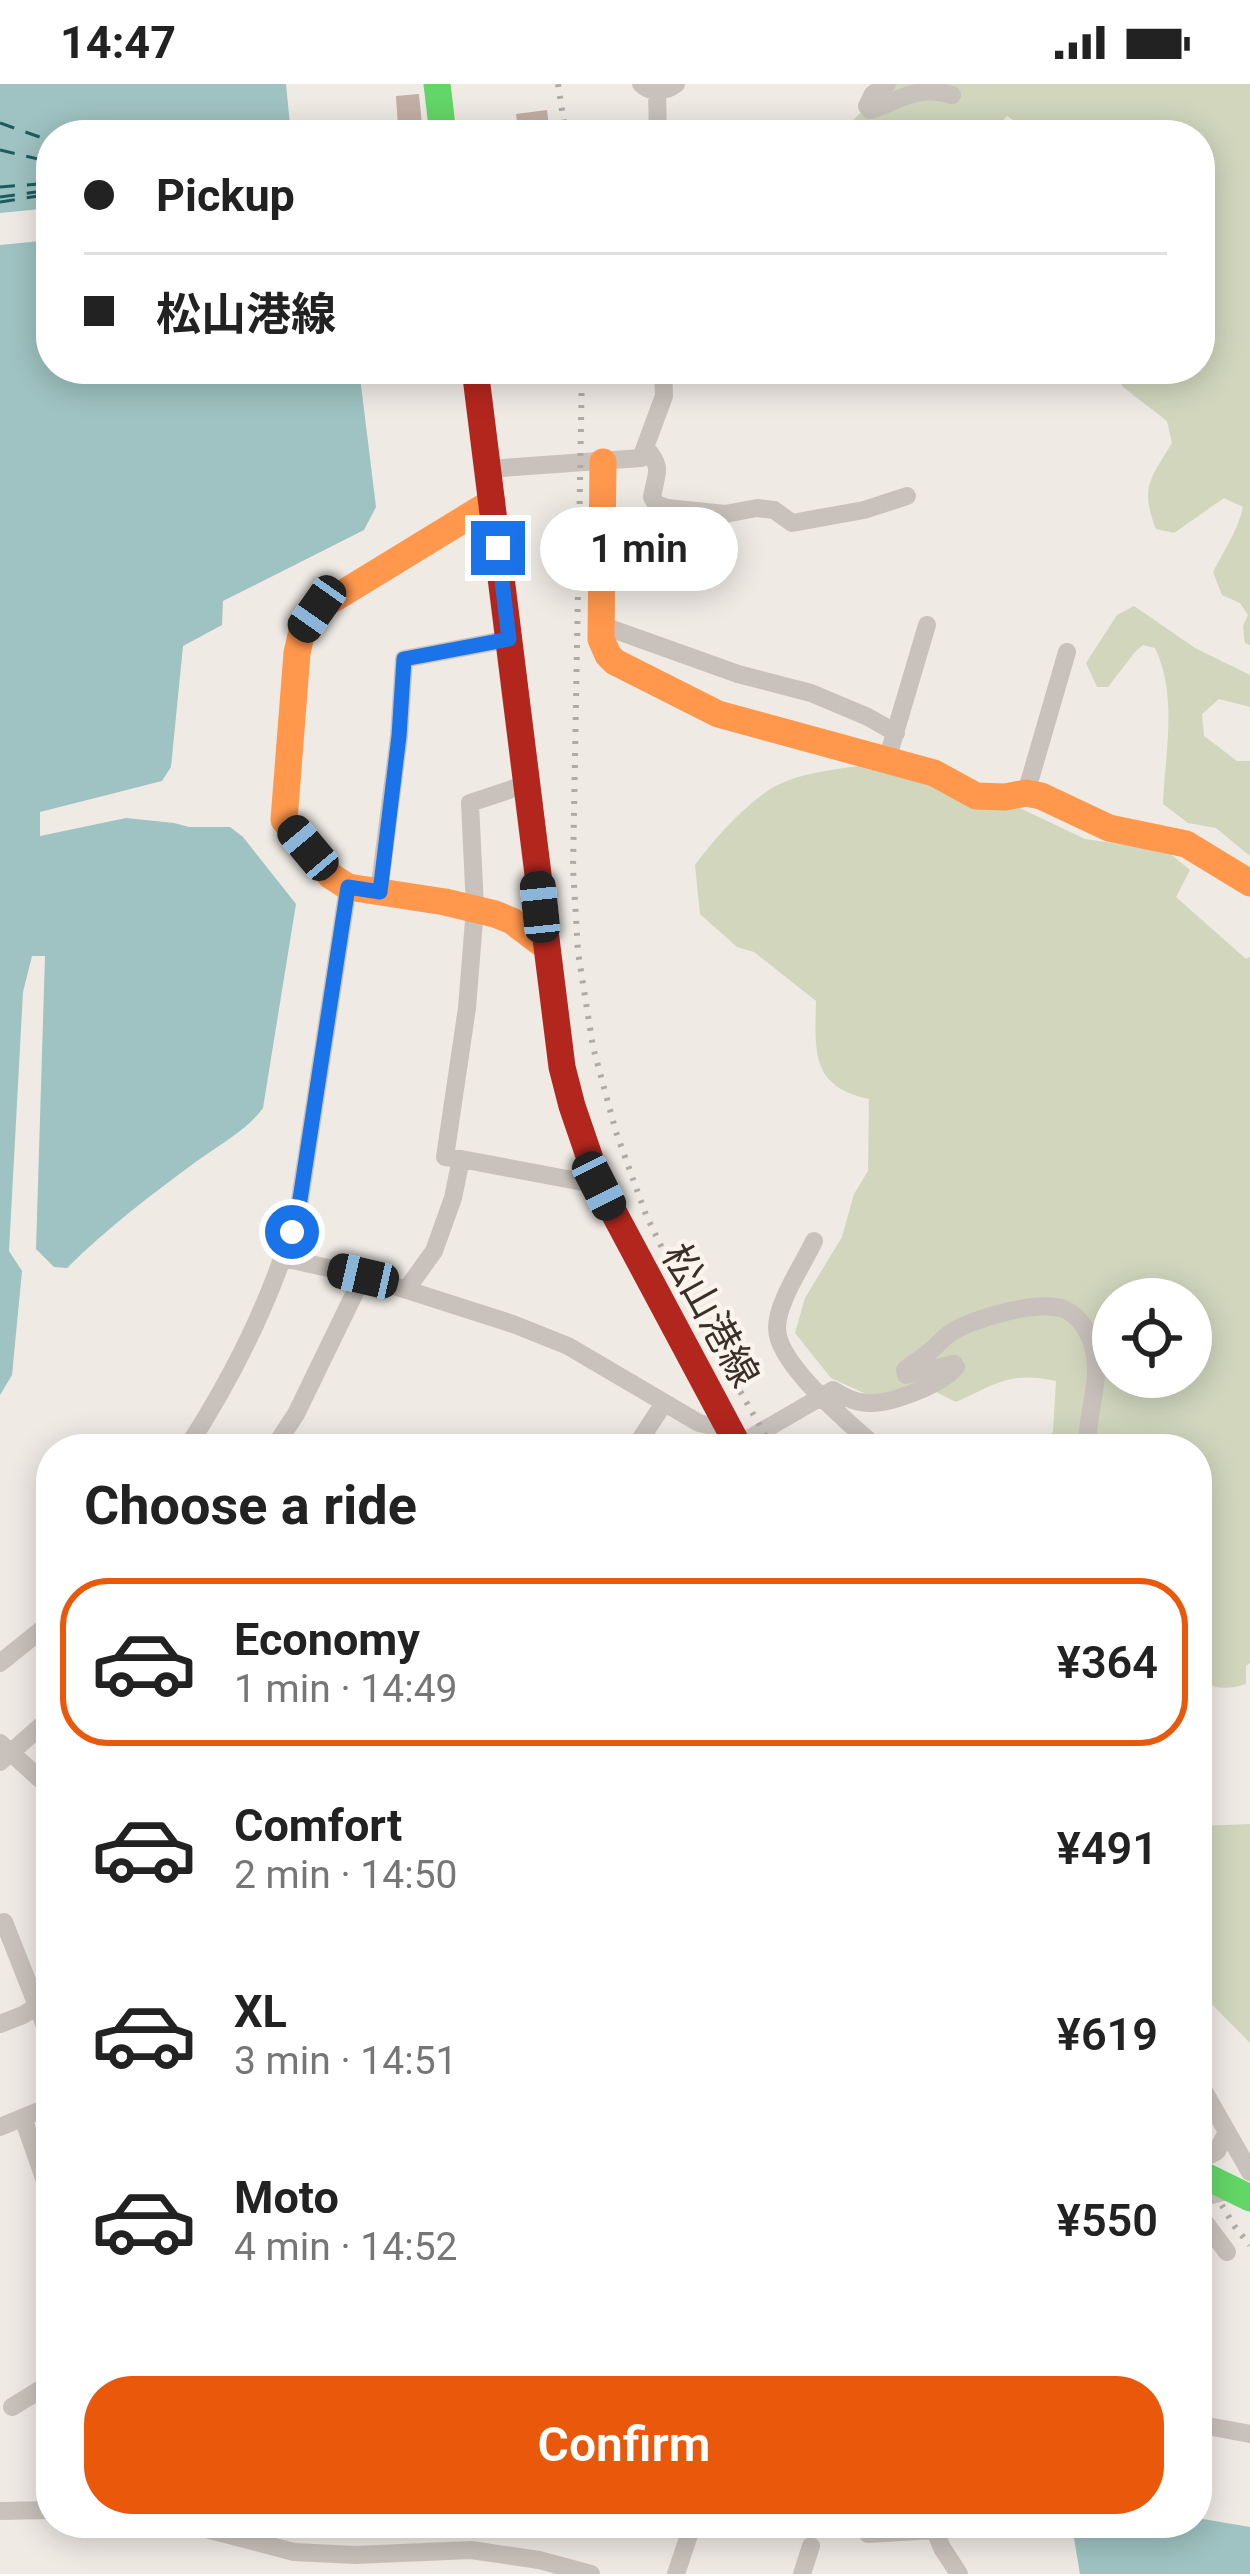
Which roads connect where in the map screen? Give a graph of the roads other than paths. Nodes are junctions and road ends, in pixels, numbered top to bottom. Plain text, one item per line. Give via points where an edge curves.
1 (437, 84) edge
2 (887, 84) edge
3 (658, 86) edge
4 (952, 95) dead end
5 (441, 120) edge
6 (658, 120) edge
7 (477, 384) edge
8 (664, 384) edge
9 (645, 447) junction
10 (603, 462) junction
11 (488, 469) junction
12 (908, 496) dead end
13 (492, 502) junction
14 (601, 626) junction
15 (927, 626) dead end
16 (509, 639) junction
17 (1067, 652) dead end
18 (896, 733) junction
19 (887, 760) junction
20 (526, 784) junction
21 (1026, 793) junction
22 (1250, 884) edge
23 (348, 887) junction
24 (380, 892) junction
25 (476, 908) junction
26 (544, 946) junction
27 (460, 1160) junction
28 (599, 1186) junction
29 (814, 1241) dead end
30 (284, 1258) junction
31 (363, 1276) junction
32 (406, 1290) junction
33 (821, 1398) junction
34 (664, 1403) junction
35 (195, 1434) edge
36 (283, 1434) edge
37 (644, 1434) edge
38 (722, 1434) edge
39 (732, 1434) edge
40 (750, 1434) edge
41 (861, 1434) edge
42 (1088, 1434) edge
43 (36, 1634) edge
44 (0, 1663) edge
45 (36, 1729) edge
46 (4, 1753) edge
47 (36, 1776) edge
48 (0, 1924) edge
49 (36, 1986) edge
50 (36, 2006) edge
51 (0, 2024) edge
52 (36, 2112) edge
53 (1212, 2112) edge
54 (23, 2118) junction
55 (0, 2127) edge
56 (1224, 2138) junction
57 (36, 2155) edge
58 (1212, 2156) edge
59 (1212, 2176) edge
60 (1244, 2186) edge
61 (1212, 2195) edge
62 (1212, 2233) edge
63 (1226, 2252) dead end
64 (36, 2393) edge
65 (13, 2407) dead end
66 (1212, 2427) edge
67 (1250, 2434) edge
68 (36, 2510) edge
69 (0, 2511) edge
70 (240, 2538) edge
71 (688, 2538) edge
72 (938, 2538) edge
73 (811, 2546) dead end
74 (591, 2574) edge
75 (676, 2574) edge
76 (802, 2574) edge
77 (959, 2574) edge

1 - 5 street
2 - 4 street via 870,99 870,110 918,84
3 - 6 street
7 - 11 street, 松山港線
8 - 9 street
9 - 10 street via 641,458
9 - 12 street via 657,461 652,497 667,508 774,510 792,523
10 - 11 street
10 - 14 street
11 - 13 street, 松山港線
13 - 16 street, 松山港線
13 - 23 street via 317,609 302,631 284,820
14 - 18 street via 811,693
14 - 19 street via 615,662 718,714
15 - 18 street
16 - 20 street, 松山港線
16 - 24 street via 404,659
17 - 21 street
18 - 19 street
19 - 21 street via 976,796
20 - 25 street via 470,803
20 - 26 street, 松山港線
21 - 22 street via 1108,828 1186,844
23 - 24 street
23 - 30 street
24 - 25 street
25 - 26 street via 512,921
25 - 27 street via 445,1157
26 - 28 street, 松山港線 via 562,1067
27 - 28 street
27 - 32 street via 434,1252
28 - 39 street, 松山港線
29 - 33 street via 777,1326 778,1340
30 - 31 street
30 - 35 street
31 - 32 street
31 - 36 street
32 - 34 street via 568,1346
33 - 40 street
33 - 41 street
33 - 42 street via 833,1390 853,1401 884,1402 939,1382 954,1364 905,1370 951,1332 1013,1310 1061,1307 1083,1324 1096,1359
34 - 37 street
34 - 38 street
43 - 44 street
45 - 46 street
46 - 47 street
48 - 49 street
50 - 51 street
52 - 54 street
53 - 56 street
54 - 55 street
54 - 57 street
56 - 58 street
56 - 60 street
59 - 60 street, bridge
60 - 61 street, bridge
62 - 63 street
64 - 65 street
66 - 67 street
68 - 69 street
70 - 74 street via 294,2552 470,2550
71 - 75 street
72 - 77 street
73 - 76 street

